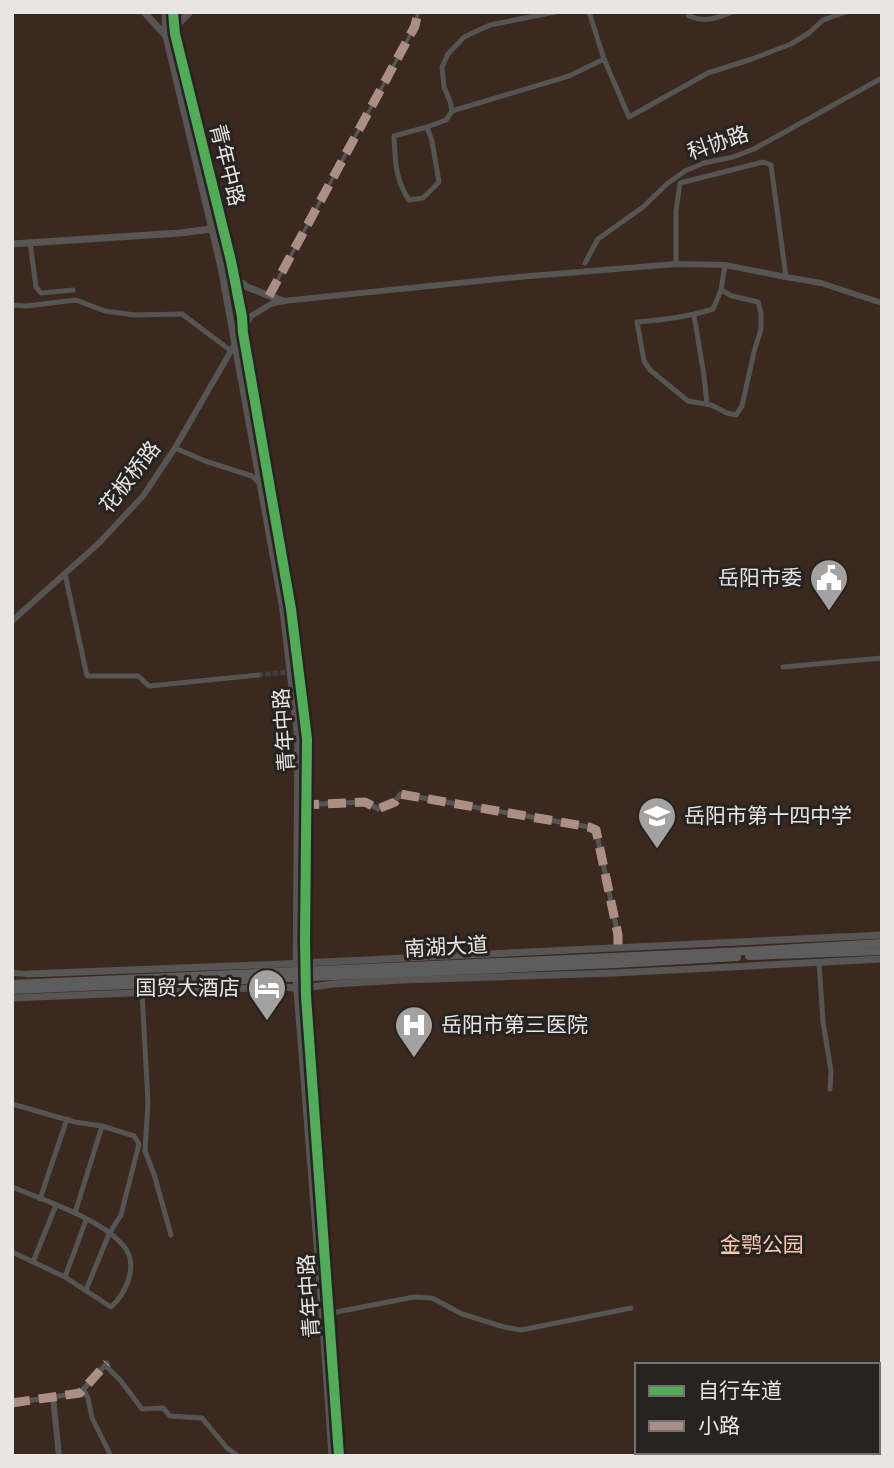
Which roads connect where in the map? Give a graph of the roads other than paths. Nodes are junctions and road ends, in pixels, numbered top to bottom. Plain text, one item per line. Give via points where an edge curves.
1 (144, 12) edge
2 (164, 12) edge
3 (173, 12) edge
4 (190, 12) edge
5 (418, 12) edge
6 (555, 12) edge
7 (589, 12) edge
8 (688, 12) edge
9 (732, 12) edge
10 (846, 12) edge
11 (174, 28) junction
12 (166, 36) junction
13 (604, 59) junction
14 (882, 78) edge
15 (452, 111) junction
16 (427, 127) junction
17 (212, 229) junction
18 (30, 242) junction
19 (12, 244) edge
20 (585, 264) dead end
21 (676, 264) junction
22 (725, 265) junction
23 (234, 277) junction
24 (786, 277) junction
25 (74, 290) dead end
26 (721, 290) junction
27 (269, 296) junction
28 (283, 301) junction
29 (882, 303) edge
30 (12, 304) edge
31 (694, 315) junction
32 (243, 327) junction
33 (232, 347) junction
34 (707, 404) junction
35 (175, 447) junction
36 (261, 485) junction
37 (65, 574) junction
38 (12, 621) edge
39 (882, 658) edge
40 (783, 667) dead end
41 (258, 675) tunnel mouth
42 (302, 805) junction
43 (882, 935) edge
44 (882, 943) edge
45 (618, 948) junction
46 (882, 951) edge
47 (882, 959) edge
48 (819, 962) junction
49 (301, 970) junction
50 (12, 973) edge
51 (28, 974) joint
52 (12, 984) edge
53 (305, 987) junction
54 (12, 990) edge
55 (142, 993) junction
56 (12, 998) edge
57 (830, 1089) dead end
58 (12, 1104) edge
59 (68, 1119) junction
60 (103, 1126) junction
61 (12, 1187) edge
62 (40, 1199) junction
63 (56, 1205) junction
64 (75, 1213) junction
65 (86, 1220) junction
66 (109, 1234) junction
67 (171, 1235) dead end
68 (12, 1252) edge
69 (33, 1262) junction
70 (65, 1277) junction
71 (86, 1290) junction
72 (631, 1308) dead end
73 (326, 1314) junction
74 (83, 1390) junction
75 (53, 1397) junction
76 (12, 1403) edge
77 (59, 1456) edge
78 (111, 1456) edge
79 (238, 1456) edge
80 (332, 1456) edge
81 (340, 1456) edge

1 - 12 main road
2 - 12 main road, 青年中路
3 - 11 main road, 青年中路
4 - 11 main road
5 - 27 street via 415,26
6 - 15 street via 489,25 464,37 442,67
7 - 13 street
8 - 9 street via 698,20
10 - 13 street via 822,20 791,44 708,73 629,117
11 - 12 main road
11 - 23 main road, 青年中路
12 - 17 main road, 青年中路
13 - 15 street via 569,76
14 - 20 street, 科协路 via 754,149 685,171 598,240
15 - 16 street via 446,120
16 - 16 street via 394,135 395,166 409,200 423,198 439,182
17 - 18 main road
17 - 33 main road, 青年中路
18 - 19 main road
18 - 25 street via 36,287 41,293
21 - 22 street
21 - 24 street via 680,183 763,162 771,165
21 - 28 street
22 - 24 street
22 - 26 street
23 - 27 main road
23 - 32 main road, 青年中路
24 - 29 street
26 - 31 street via 713,309
26 - 34 street via 758,302 761,329 736,415
27 - 28 main road
28 - 32 street via 251,316
30 - 33 street via 76,300 105,311 135,315 182,314
31 - 34 street
31 - 34 street via 637,322 639,341 650,370 688,401
32 - 33 street, 花板桥路
32 - 42 main road, 青年中路 via 291,609 307,739
33 - 35 street, 花板桥路
33 - 36 main road, 青年中路
35 - 36 street via 252,476
35 - 37 street, 花板桥路 via 143,496
36 - 42 main road, 青年中路 via 282,610
37 - 38 street, 花板桥路
37 - 41 street via 87,676 138,676 149,686
39 - 40 street
42 - 45 street via 365,802 378,809 401,794 596,830
42 - 49 main road, 青年中路
43 - 45 main road
44 - 49 main road, 南湖大道
45 - 49 main road
46 - 49 main road, 南湖大道
47 - 48 main road
48 - 53 main road
48 - 57 street
49 - 51 main road
49 - 52 main road, 南湖大道
49 - 53 main road, 青年中路
49 - 54 main road, 南湖大道
49 - 73 main road, 青年中路
50 - 51 street
53 - 55 main road
53 - 73 main road, 青年中路
55 - 56 main road
55 - 67 street via 148,1102 145,1151
58 - 59 street
59 - 60 street
59 - 62 street
60 - 64 street
60 - 66 street via 134,1136 139,1144 121,1215
61 - 62 street
62 - 63 street
63 - 64 street
63 - 69 street
64 - 65 street
65 - 66 street
65 - 70 street
66 - 71 street
66 - 71 street via 124,1246 130,1260 129,1280 111,1307
68 - 69 street
69 - 70 street
70 - 71 street
72 - 73 street via 521,1330 462,1314 432,1298 414,1297
73 - 80 main road, 青年中路
73 - 81 main road, 青年中路
74 - 75 street
74 - 78 street
74 - 79 street via 106,1364 142,1409 163,1408 170,1416 202,1418
75 - 76 street
75 - 77 street

